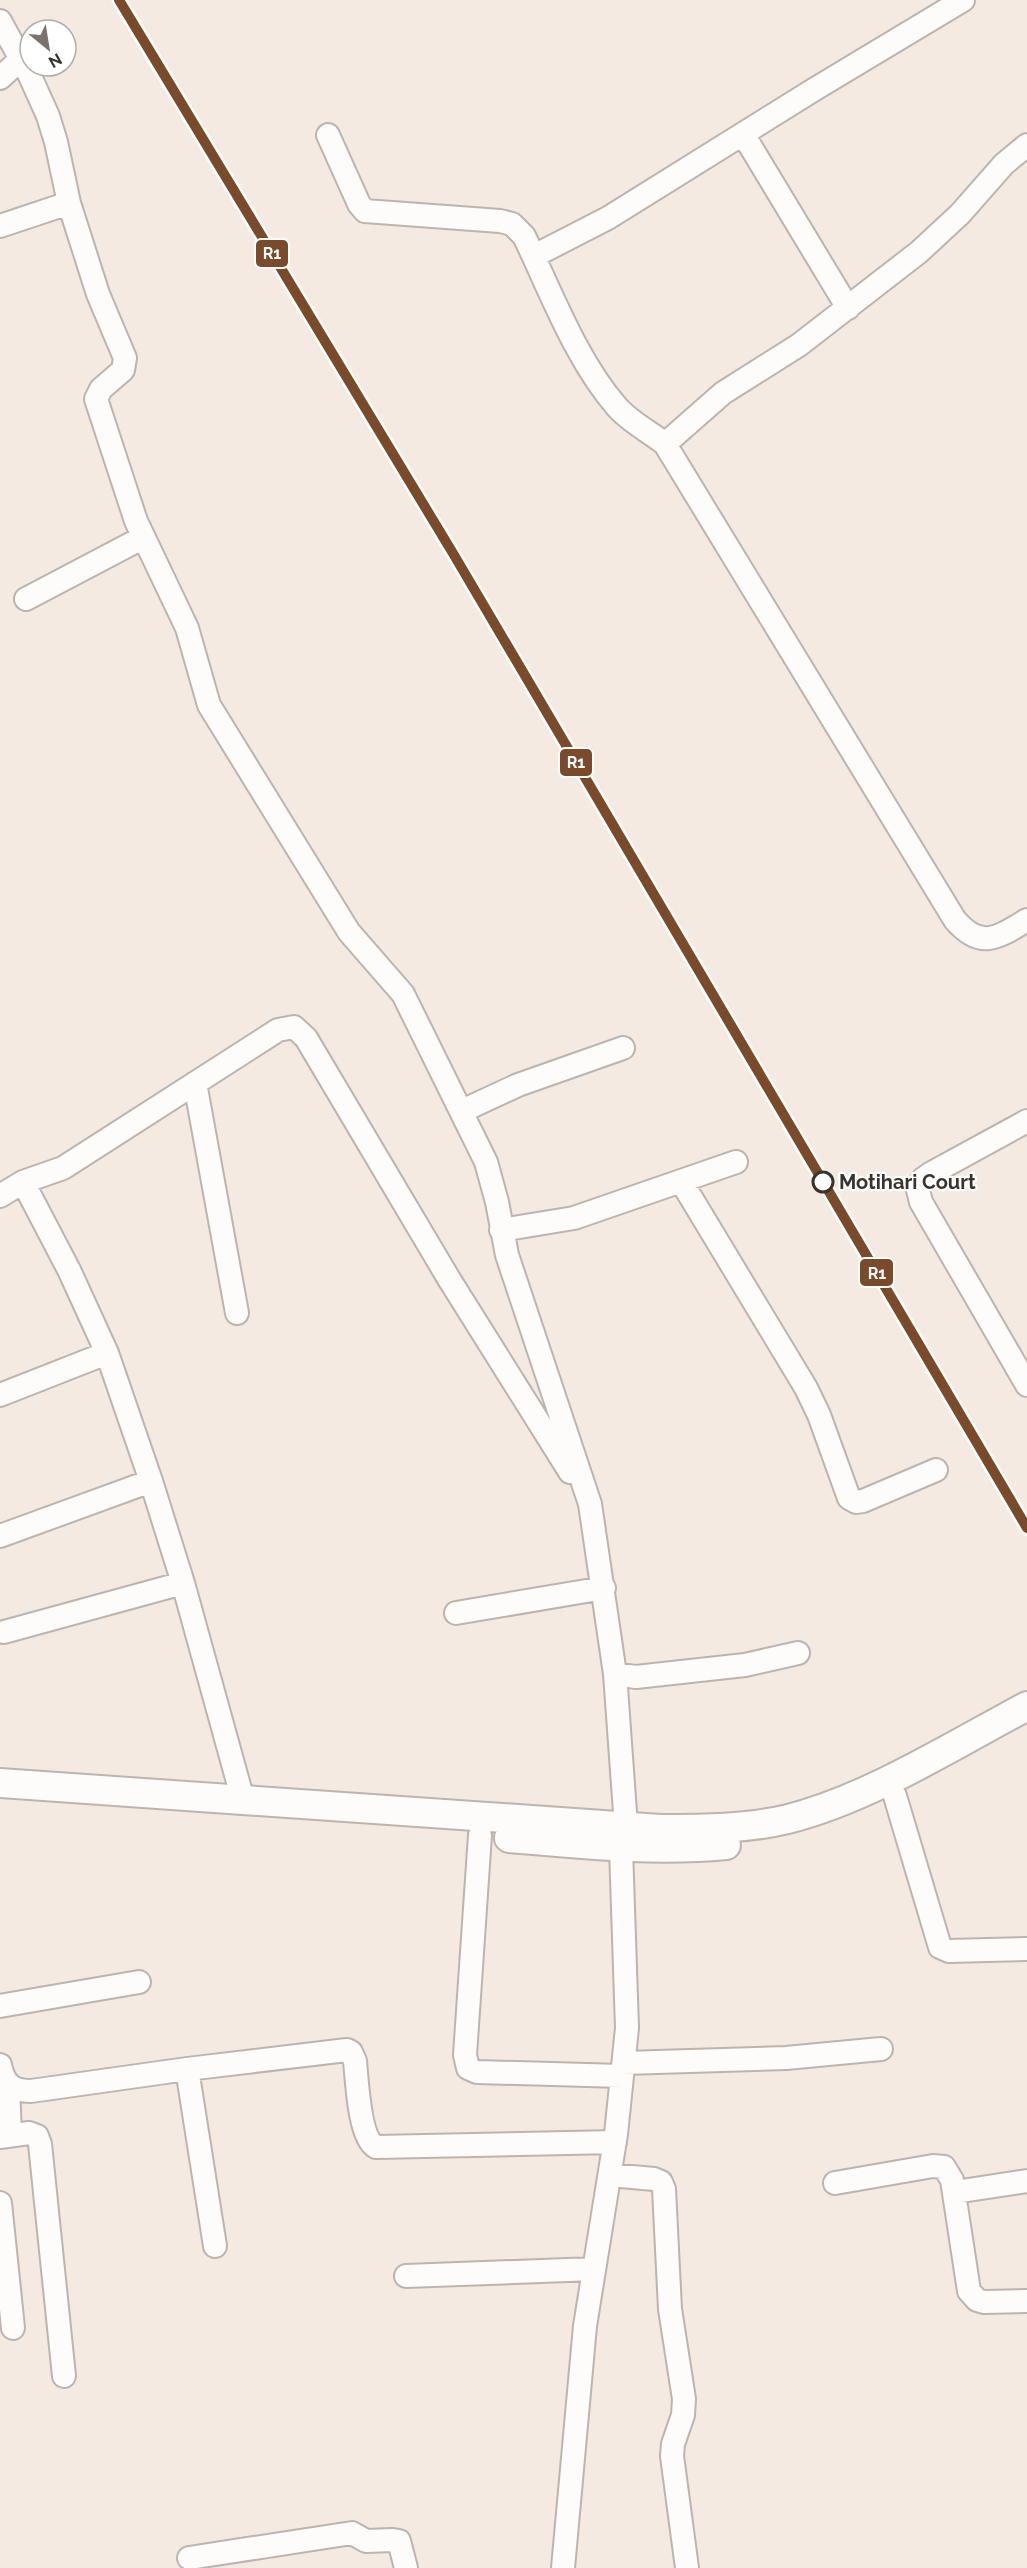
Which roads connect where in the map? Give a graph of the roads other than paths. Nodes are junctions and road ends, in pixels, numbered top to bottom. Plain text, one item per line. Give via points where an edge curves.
1 (963, 0) edge
2 (0, 21) edge
3 (18, 54) edge
4 (18, 62) edge
5 (0, 78) edge
6 (30, 78) edge
7 (743, 134) junction
8 (328, 135) dead end
9 (1027, 145) edge
10 (69, 203) junction
11 (0, 226) edge
12 (534, 256) junction
13 (848, 308) junction
14 (666, 444) junction
15 (142, 538) junction
16 (26, 599) dead end
17 (1027, 920) edge
18 (623, 1048) dead end
19 (195, 1083) junction
20 (462, 1112) junction
21 (1027, 1121) edge
22 (736, 1162) dead end
23 (681, 1181) junction
24 (24, 1182) junction
25 (0, 1196) edge
26 (501, 1230) junction
27 (237, 1313) dead end
28 (107, 1353) junction
29 (1027, 1385) edge
30 (0, 1395) edge
31 (936, 1470) dead end
32 (151, 1481) junction
33 (590, 1504) junction
34 (0, 1536) edge
35 (183, 1583) junction
36 (604, 1588) junction
37 (456, 1612) dead end
38 (4, 1632) dead end
39 (798, 1653) dead end
40 (615, 1674) junction
41 (1027, 1706) edge
42 (1027, 1727) edge
43 (0, 1783) edge
44 (895, 1796) junction
45 (243, 1800) junction
46 (0, 1802) edge
47 (480, 1835) junction
48 (624, 1837) junction
49 (1027, 1949) edge
50 (139, 1982) dead end
51 (0, 2006) edge
52 (881, 2049) dead end
53 (187, 2069) junction
54 (623, 2069) junction
55 (4, 2075) edge
56 (5, 2136) edge
57 (615, 2142) junction
58 (610, 2175) junction
59 (1027, 2181) edge
60 (835, 2182) dead end
61 (955, 2192) junction
62 (0, 2203) edge
63 (215, 2246) dead end
64 (594, 2269) junction
65 (406, 2276) dead end
66 (1027, 2301) edge
67 (6, 2306) edge
68 (13, 2328) dead end
69 (64, 2376) dead end
70 (189, 2558) dead end
71 (406, 2568) edge
72 (564, 2568) edge
73 (687, 2568) edge

1 - 7 street
2 - 3 street
4 - 5 street
6 - 10 street via 57,142
7 - 12 street via 608,218
7 - 13 street
8 - 12 street via 365,211 506,222 518,228
9 - 13 street via 919,252
10 - 11 street
10 - 15 street via 99,294 126,358 123,370 101,389 96,399
12 - 14 street via 554,304 618,408
13 - 14 street via 799,345 723,393
14 - 17 street via 955,920 974,938 985,940
15 - 16 street
15 - 20 street via 187,628 217,718 349,932 403,994
18 - 20 street via 518,1085
19 - 24 street via 63,1168
19 - 27 street
19 - 33 street via 278,1030 287,1027 300,1031
20 - 26 street via 493,1183
21 - 29 street via 930,1174 918,1190 927,1213
22 - 23 street
23 - 26 street via 574,1218
23 - 31 street via 806,1388 849,1498 863,1501
24 - 25 street
24 - 28 street
26 - 33 street
28 - 30 street
28 - 32 street
32 - 34 street
32 - 35 street
33 - 36 street
35 - 38 street
35 - 45 street
36 - 37 street
36 - 40 street
39 - 40 street via 744,1665 636,1677
40 - 48 street
41 - 48 main road via 893,1778 788,1819
42 - 44 main road
43 - 45 main road
44 - 48 main road via 782,1839 685,1849
44 - 49 street via 942,1949
45 - 48 main road
46 - 47 main road
47 - 48 main road
47 - 54 street via 466,2064 477,2072
48 - 54 street via 627,2028
50 - 51 street
52 - 54 street
53 - 55 street via 31,2091 19,2091
53 - 57 street via 347,2050 355,2061 364,2130 376,2147
53 - 63 street
54 - 57 street
55 - 56 street
56 - 69 street via 34,2134 40,2144
57 - 58 street
58 - 64 street
58 - 73 street via 659,2180 664,2189 670,2303 684,2399 672,2456
59 - 61 street
60 - 61 street via 938,2166 951,2176
61 - 66 street via 969,2291 977,2300
62 - 67 street
64 - 65 street
64 - 72 street via 585,2326
67 - 68 street
70 - 71 street via 352,2533 366,2541 399,2541

